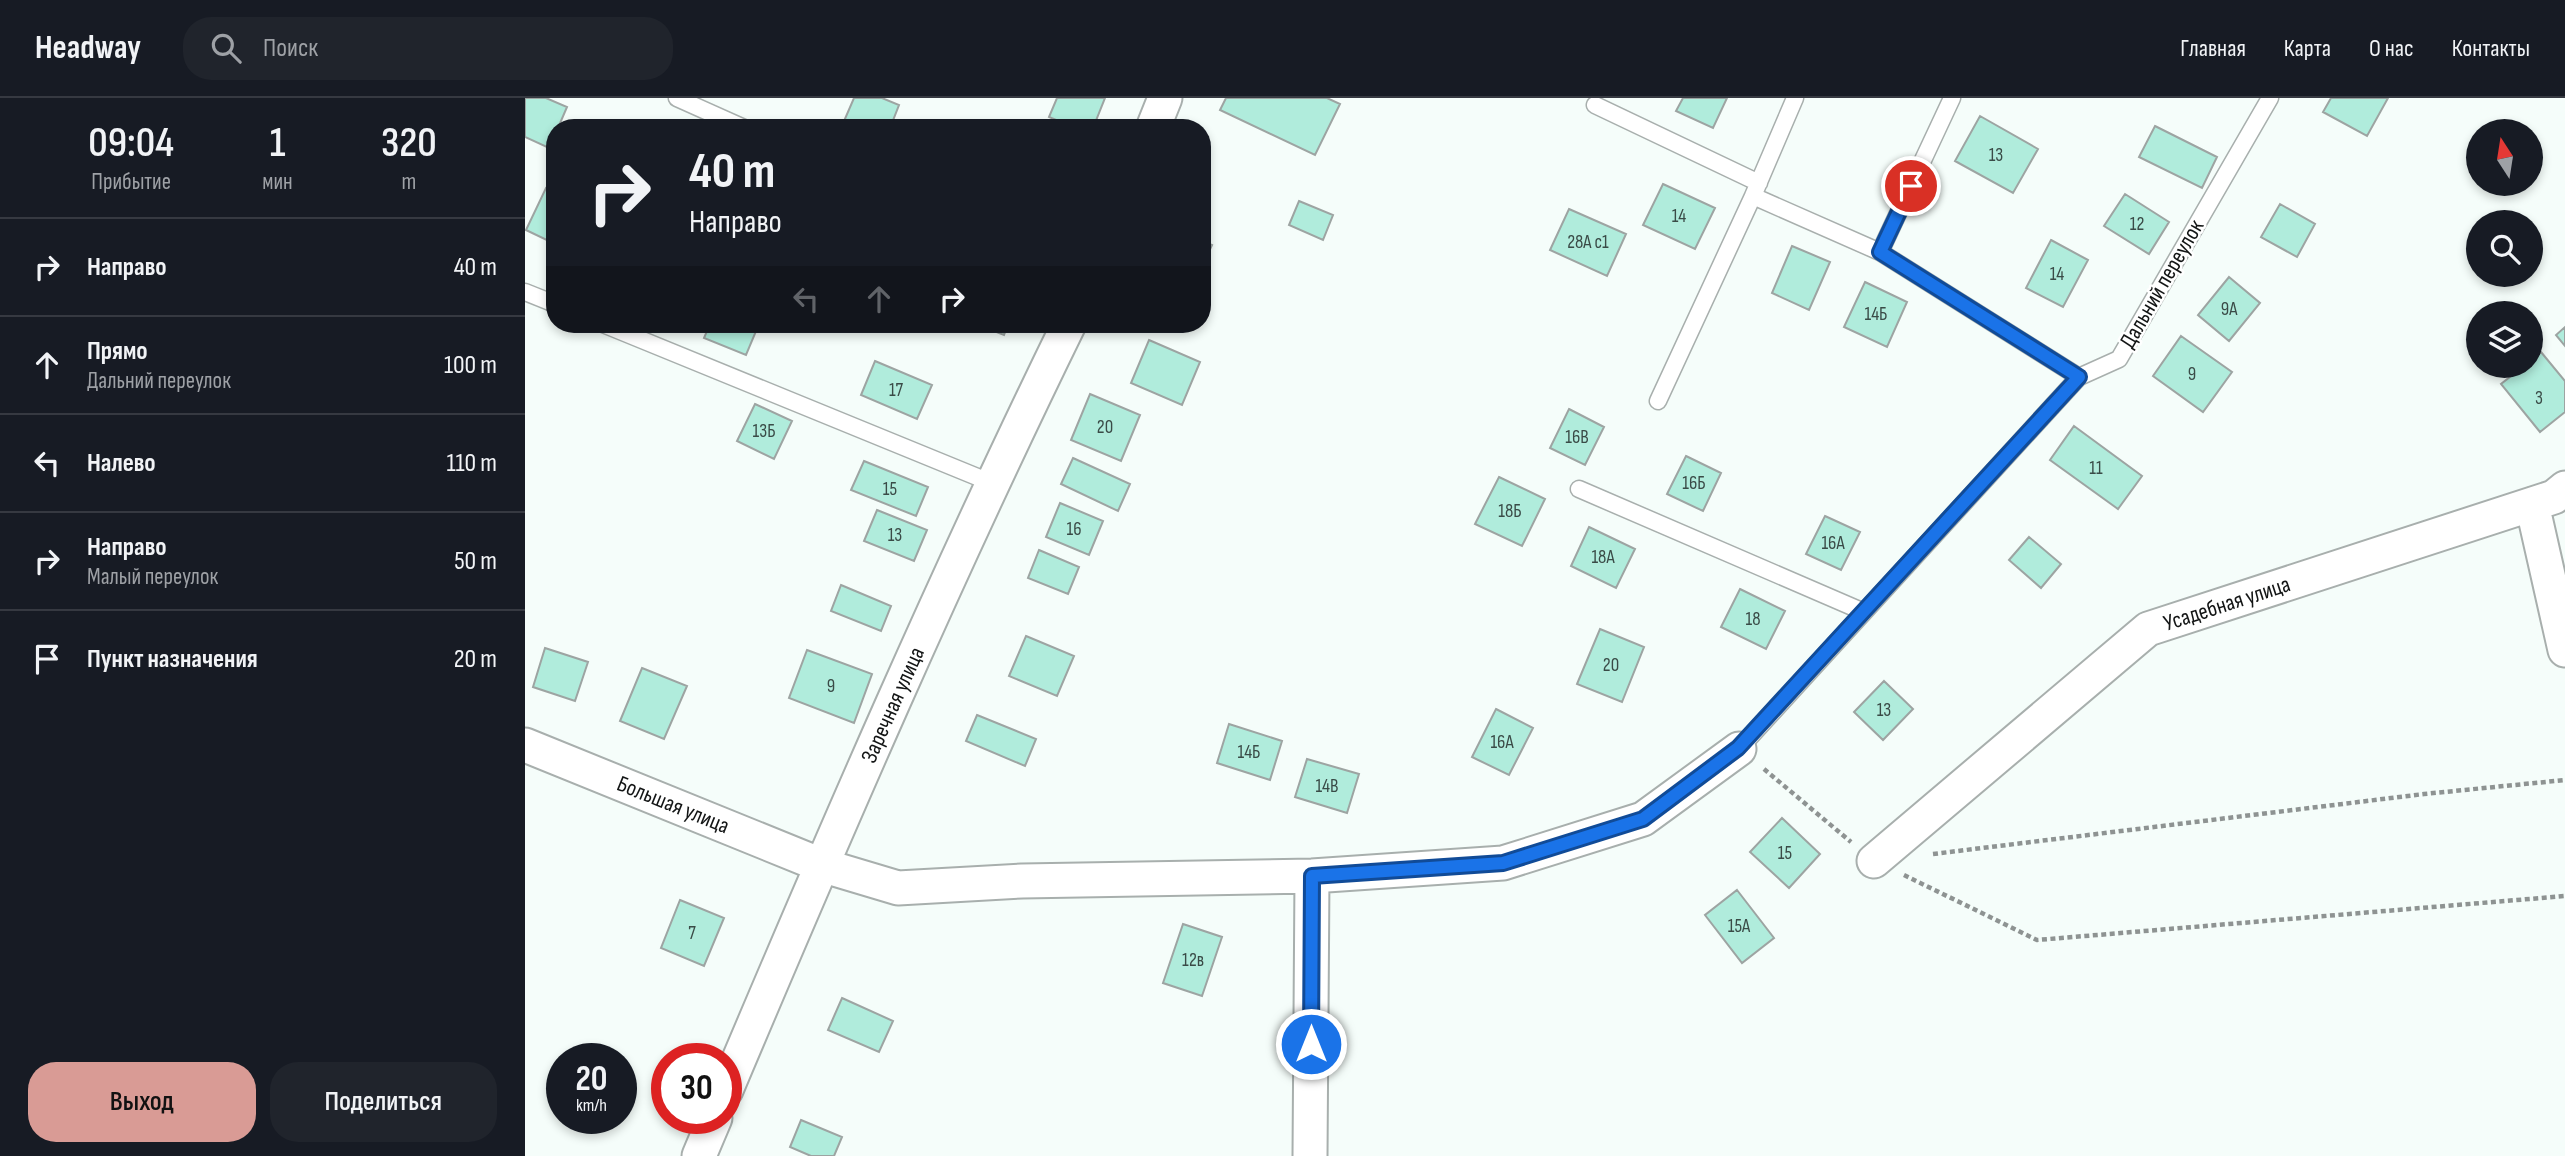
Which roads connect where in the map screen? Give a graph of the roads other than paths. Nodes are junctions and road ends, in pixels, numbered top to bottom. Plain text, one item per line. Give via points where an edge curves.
1 (677, 98) edge
2 (1165, 98) edge
3 (1795, 98) edge
4 (1952, 98) edge
5 (2270, 98) edge
6 (1595, 105) dead end
7 (724, 119) edge
8 (1157, 119) edge
9 (1756, 189) junction
10 (1880, 252) junction
11 (525, 292) edge
12 (546, 300) edge
13 (625, 333) edge
14 (1065, 333) edge
15 (2079, 377) junction
16 (1658, 401) dead end
17 (992, 483) junction
18 (2565, 488) edge
19 (1579, 489) dead end
20 (2532, 504) junction
21 (1864, 612) junction
22 (2565, 650) edge
23 (525, 745) edge
24 (1738, 748) joint
25 (1874, 861) road end
26 (821, 865) junction
27 (1312, 876) junction
28 (742, 1052) edge
29 (708, 1134) edge
30 (699, 1156) edge
31 (1310, 1156) edge

1 - 7 lane
2 - 8 street
3 - 9 lane
4 - 10 lane
5 - 15 lane, Дальний переулок via 2119,359
6 - 9 lane
9 - 10 lane
9 - 16 lane
10 - 15 lane
11 - 12 lane
13 - 17 lane
14 - 17 street, Заречная улица
15 - 21 lane, Дальний переулок
17 - 26 street, Заречная улица
18 - 20 street, Усадебная улица
19 - 21 lane
20 - 22 street
20 - 25 street, Усадебная улица via 2148,629
21 - 24 lane, Дальний переулок
23 - 26 street, Большая улица
24 - 27 street, Большая улица via 1643,819 1503,863
26 - 27 street, Большая улица via 898,888
26 - 28 street, Заречная улица
27 - 31 street
29 - 30 street

